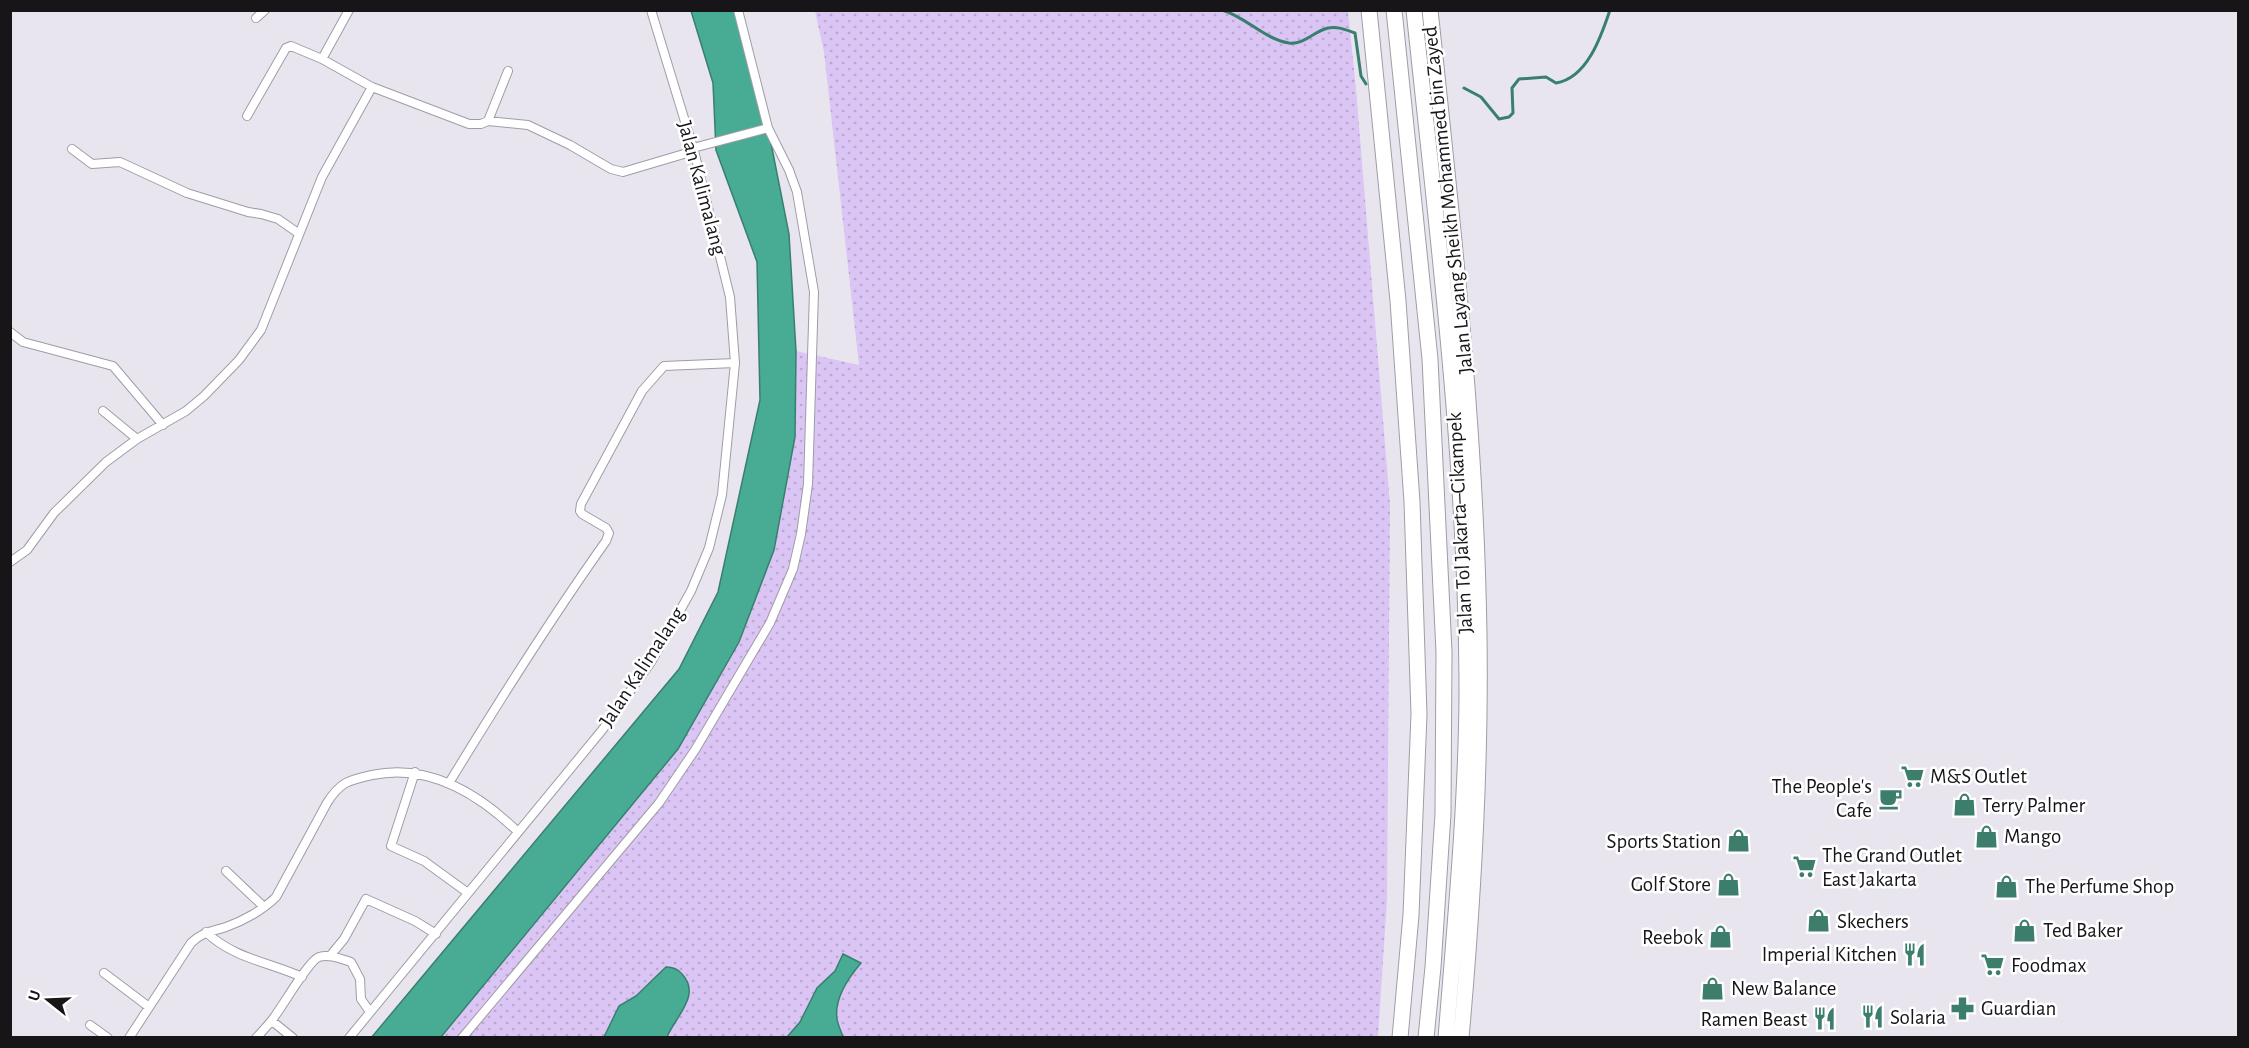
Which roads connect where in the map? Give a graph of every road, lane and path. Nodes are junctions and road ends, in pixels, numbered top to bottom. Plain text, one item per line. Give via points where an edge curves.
1 (265, 10) edge
2 (349, 10) edge
3 (651, 10) edge
4 (738, 10) edge
5 (1369, 10) edge
6 (1394, 10) edge
7 (1414, 10) edge
8 (1430, 10) edge
9 (256, 18) dead end
10 (322, 59) junction
11 (508, 71) dead end
12 (372, 87) junction
13 (247, 116) dead end
14 (488, 121) junction
15 (764, 129) junction
16 (72, 149) dead end
17 (693, 149) junction
18 (298, 233) junction
19 (10, 332) edge
20 (735, 363) junction
21 (103, 411) dead end
22 (163, 425) junction
23 (137, 439) junction
24 (10, 562) edge
25 (415, 772) junction
26 (449, 783) junction
27 (518, 832) junction
28 (225, 870) dead end
29 (468, 893) junction
30 (264, 907) junction
31 (206, 932) junction
32 (436, 934) junction
33 (330, 956) junction
34 (104, 973) dead end
35 (302, 977) junction
36 (149, 1007) junction
37 (370, 1012) junction
38 (272, 1021) junction
39 (90, 1025) dead end
40 (108, 1038) edge
41 (129, 1038) edge
42 (256, 1038) edge
43 (293, 1038) edge
44 (349, 1038) edge
45 (462, 1038) edge
46 (1400, 1038) edge
47 (1426, 1038) edge
48 (1446, 1038) edge
49 (1461, 1038) edge

1 - 9 street
2 - 10 street
3 - 17 street, Jalan Kalimalang
4 - 15 street
5 - 46 highway via 1398,301 1412,502 1419,714 1411,915
6 - 47 highway, Jalan Tol Jakarta–Cikampek via 1428,325 1443,640 1443,814
7 - 48 highway, Jalan Tol Jakarta–Cikampek via 1451,366 1466,638 1465,781
8 - 49 highway, Jalan Layang Sheikh Mohammed bin Zayed via 1462,328 1479,634 1478,804
10 - 12 street
10 - 13 street via 291,46 285,48
11 - 14 street
12 - 14 street via 469,124
12 - 18 street via 322,177
14 - 17 street via 528,125 623,172
15 - 17 street
15 - 45 street via 789,170 797,192 814,292 808,484 793,569 770,623 659,803
16 - 18 street via 92,164 120,162 187,193 278,219
17 - 20 street, Jalan Kalimalang via 730,297
18 - 22 street via 261,330 204,396
19 - 22 street via 23,342 113,366
20 - 26 street via 664,366 642,392 581,504 582,513 606,528 606,541 561,604
20 - 27 street, Jalan Kalimalang via 720,504 709,548 691,591 651,662 603,729
21 - 23 street
22 - 23 street
23 - 24 street via 106,462 54,513 27,550
25 - 26 street
25 - 29 street via 391,846 424,861
25 - 30 street via 384,772 338,787 281,890
26 - 27 street via 486,804
27 - 29 street, Jalan Kalimalang
28 - 30 street
29 - 32 street, Jalan Kalimalang
30 - 31 street via 238,923
31 - 35 street via 234,953
31 - 36 street via 191,943
32 - 33 street via 366,899
32 - 37 street, Jalan Kalimalang
33 - 35 street via 316,958
33 - 37 street via 351,962 360,979 361,999
34 - 36 street
35 - 38 street
36 - 41 street
37 - 44 street, Jalan Kalimalang
38 - 42 street
38 - 43 street
39 - 40 street

